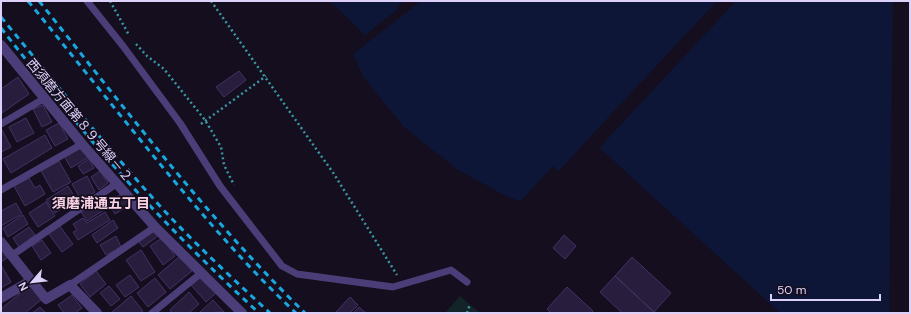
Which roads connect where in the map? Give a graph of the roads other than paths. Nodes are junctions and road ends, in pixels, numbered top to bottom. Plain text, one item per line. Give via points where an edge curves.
1 (86, 1) edge
2 (1, 45) edge
3 (45, 98) junction
4 (1, 124) edge
5 (82, 144) junction
6 (116, 184) junction
7 (1, 190) edge
8 (155, 227) junction
9 (1, 242) edge
10 (11, 256) junction
11 (200, 274) junction
12 (32, 280) junction
13 (467, 282) dead end
14 (70, 285) junction
15 (1, 298) edge
16 (97, 313) edge
17 (152, 313) edge
18 (241, 313) edge

1 - 13 lane via 180,123 220,186 282,266 297,274 393,287 451,270
2 - 3 street, 西須磨方面第８９号線－２
3 - 4 lane
3 - 5 street, 西須磨方面第８９号線－２
5 - 6 street, 西須磨方面第８９号線－２
5 - 7 lane
6 - 8 street, 西須磨方面第８９号線－２
6 - 10 lane
8 - 11 street, 西須磨方面第８９号線－２
8 - 14 lane
9 - 10 street
10 - 12 street
11 - 17 lane
11 - 18 street, 西須磨方面第８９号線－２
12 - 14 street via 46,299
12 - 15 street
14 - 16 street

